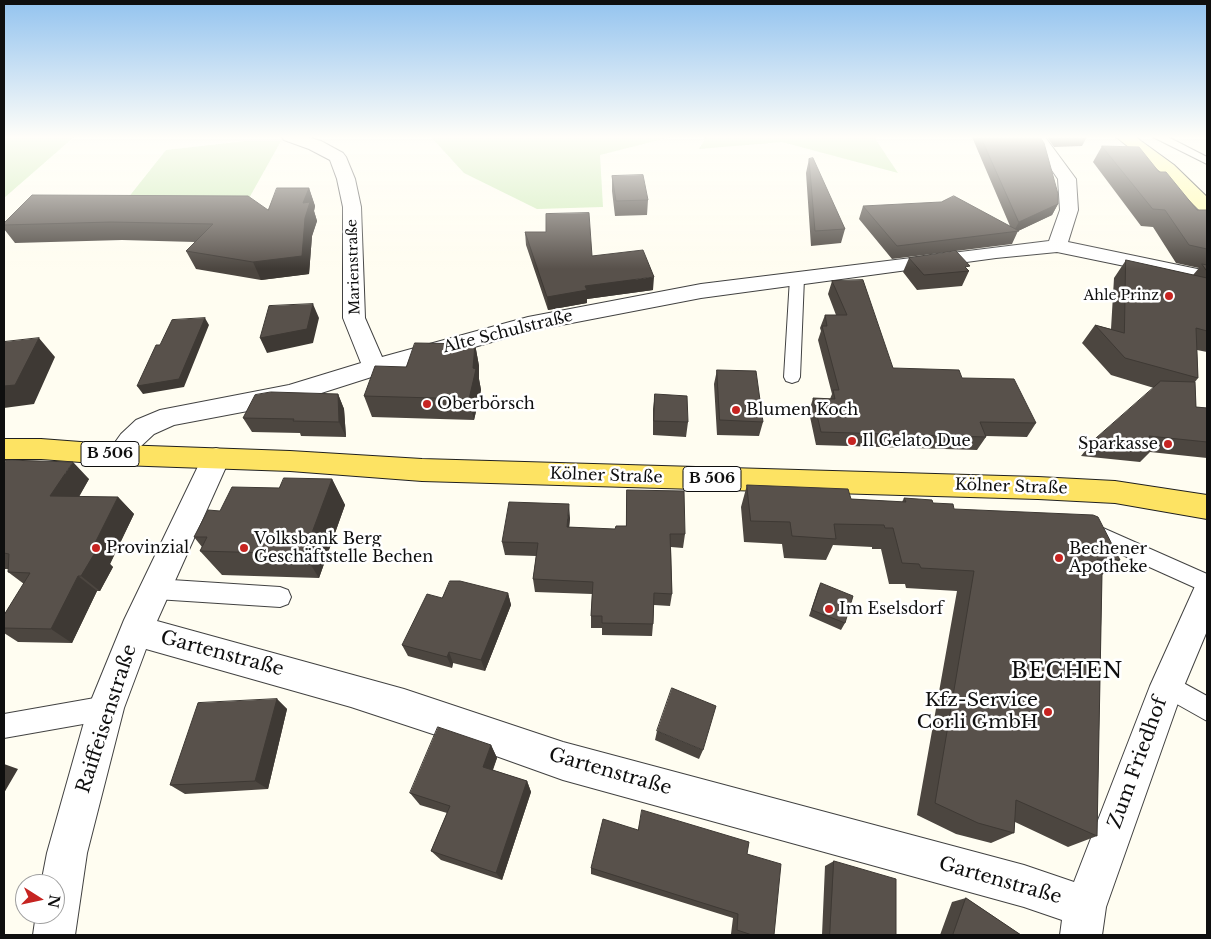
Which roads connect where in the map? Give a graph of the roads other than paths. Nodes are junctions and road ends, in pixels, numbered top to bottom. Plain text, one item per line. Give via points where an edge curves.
1 (346, 181) edge
2 (1067, 181) edge
3 (1181, 181) edge
4 (1207, 207) edge
5 (1058, 246) junction
6 (1207, 277) edge
7 (797, 278) junction
8 (375, 366) junction
9 (792, 377) dead end
10 (4, 449) edge
11 (120, 455) junction
12 (216, 458) junction
13 (1207, 507) edge
14 (1103, 537) edge
15 (1207, 584) edge
16 (156, 589) junction
17 (1207, 594) edge
18 (280, 597) dead end
19 (136, 631) junction
20 (1167, 686) junction
21 (106, 708) junction
22 (1207, 709) edge
23 (4, 726) edge
24 (1083, 921) edge
25 (54, 935) edge

1 - 8 street, Marienstraße via 352,208 354,318
2 - 5 street via 1069,210
3 - 4 main road
5 - 6 street, Alte Schulstraße
5 - 7 street, Alte Schulstraße
7 - 8 street, Alte Schulstraße via 692,292 538,322
7 - 9 lane
8 - 11 street, Alte Schulstraße via 290,394 169,417 145,427
10 - 11 main road, Kölner Straße / B 506
11 - 12 main road, Kölner Straße / B 506
12 - 13 main road, Kölner Straße / B 506 via 422,470 1038,488 1115,492
12 - 16 street, Raiffeisenstraße
14 - 15 lane
16 - 18 lane
16 - 19 street, Raiffeisenstraße
17 - 20 street, Zum Friedhof
19 - 21 street, Raiffeisenstraße
19 - 24 street, Gartenstraße via 319,680 505,739 563,761 1024,886
20 - 22 lane
20 - 24 street, Zum Friedhof
21 - 23 lane
21 - 25 street, Raiffeisenstraße via 67,853

